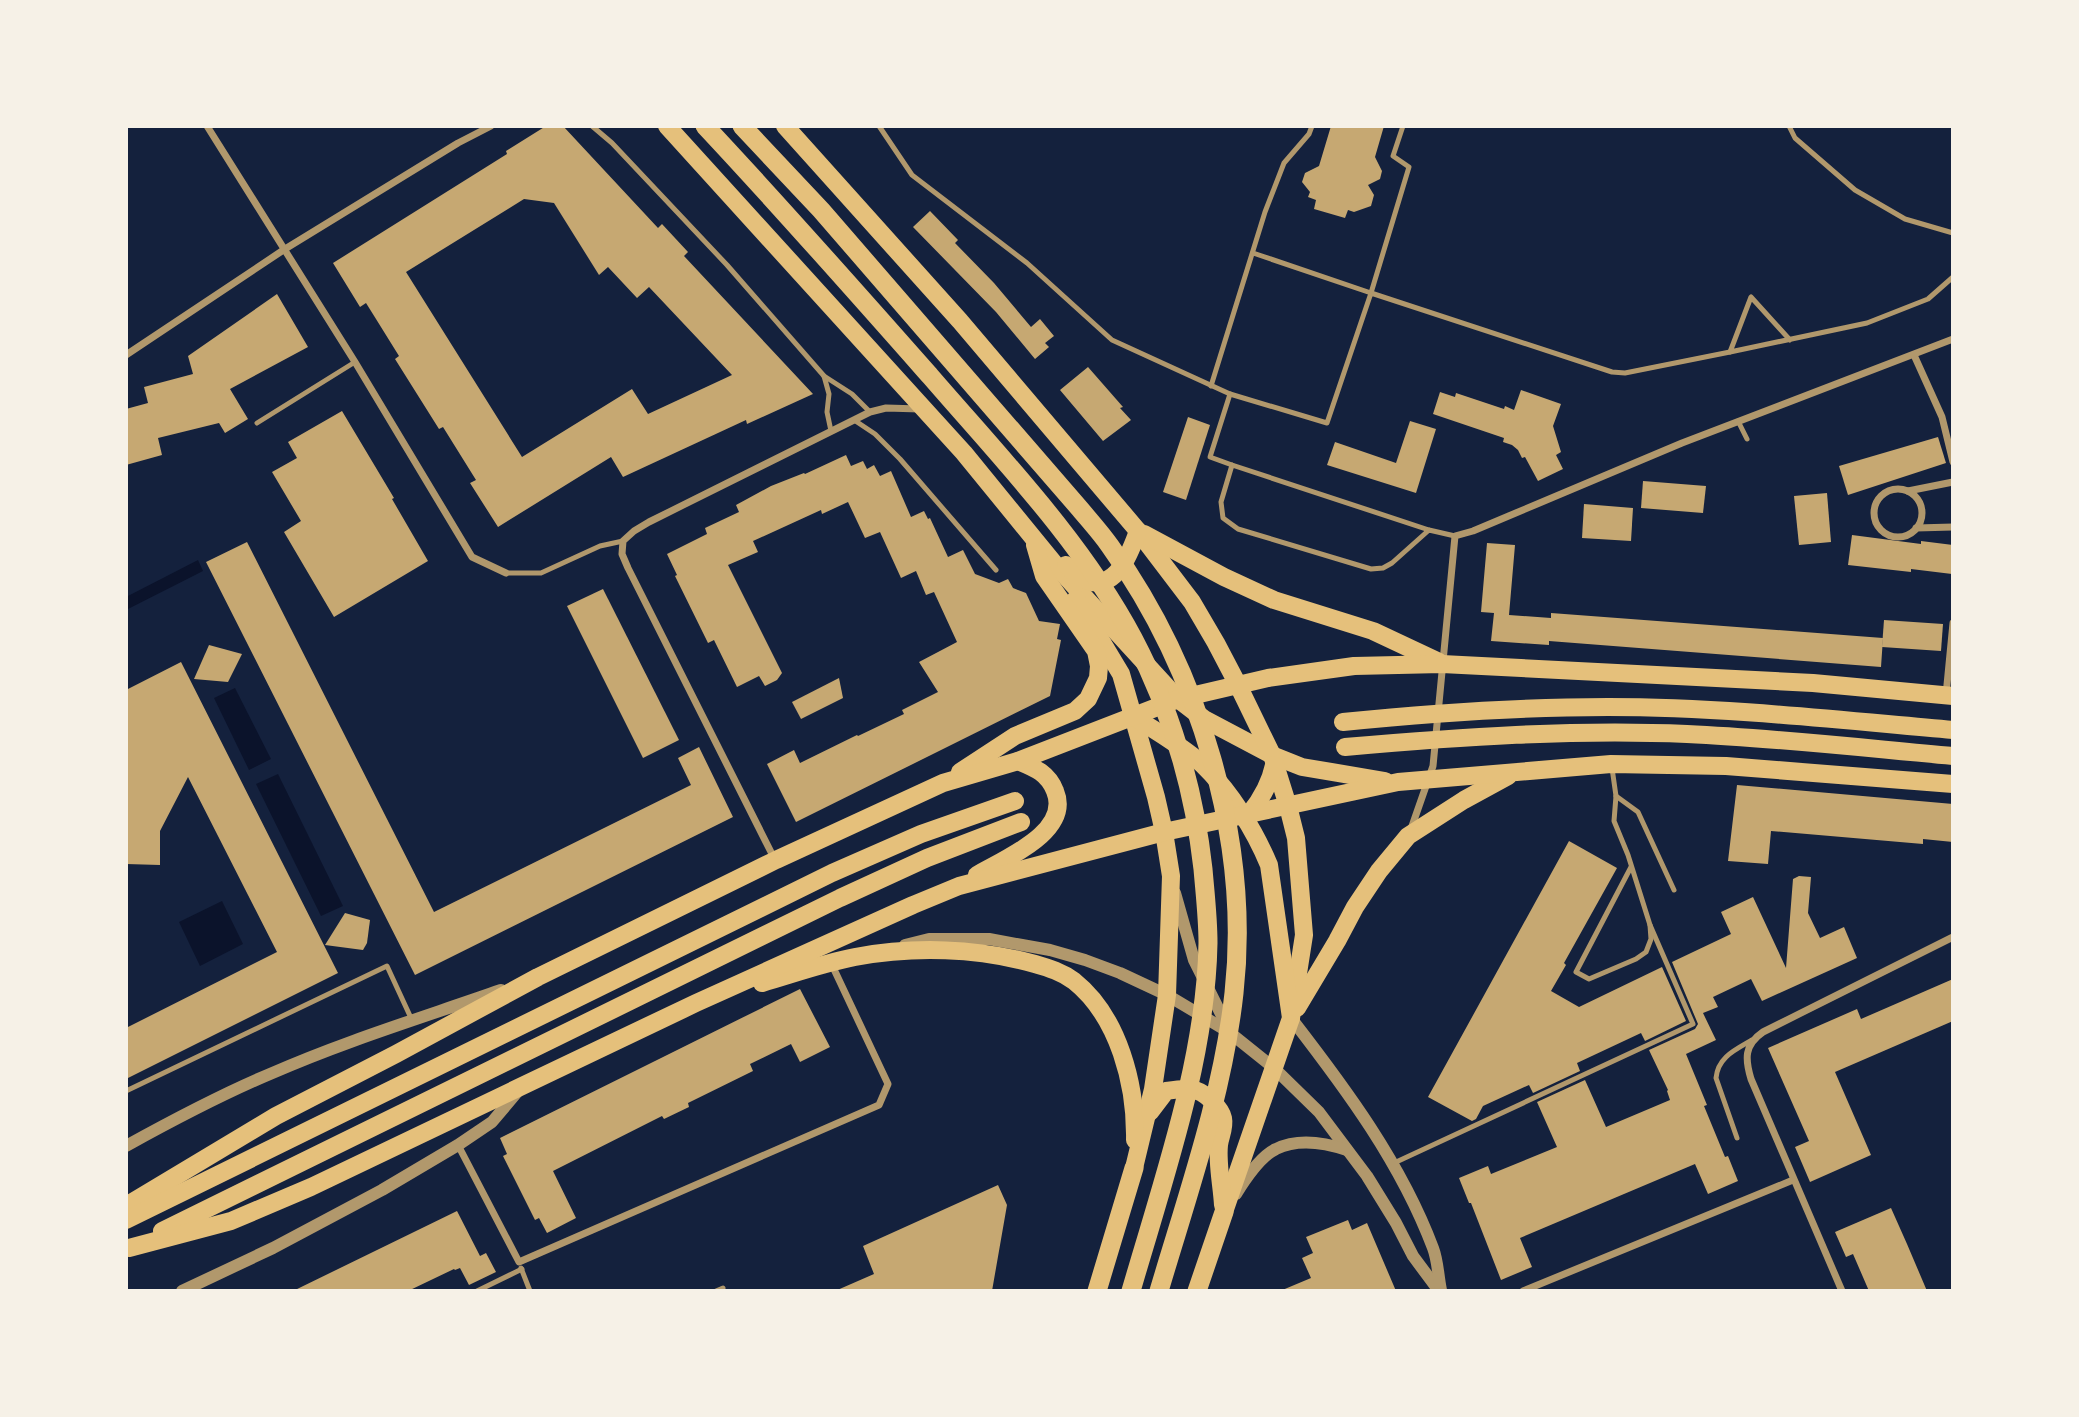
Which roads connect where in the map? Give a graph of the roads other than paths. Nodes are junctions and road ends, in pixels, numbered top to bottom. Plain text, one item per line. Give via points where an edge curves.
1 (207, 126) edge
2 (491, 126) edge
3 (592, 126) edge
4 (667, 126) edge
5 (705, 126) edge
6 (742, 126) edge
7 (785, 126) edge
8 (879, 126) edge
9 (1312, 126) edge
10 (1403, 126) edge
11 (1789, 126) edge
12 (1953, 233) edge
13 (285, 249) junction
14 (1253, 253) junction
15 (1953, 277) edge
16 (1371, 293) junction
17 (1953, 339) edge
18 (1790, 340) junction
19 (1730, 352) junction
20 (126, 355) edge
21 (1914, 355) junction
22 (355, 362) junction
23 (824, 376) junction
24 (1211, 386) junction
25 (1230, 394) junction
26 (924, 409) junction
27 (870, 412) junction
28 (854, 419) junction
29 (1738, 421) junction
30 (257, 423) dead end
31 (831, 431) junction
32 (1747, 439) dead end
33 (1953, 461) edge
34 (1232, 465) junction
35 (1953, 482) edge
36 (1908, 491) junction
37 (1953, 527) edge
38 (1916, 528) junction
39 (1429, 530) junction
40 (1138, 531) junction
41 (1455, 536) junction
42 (1033, 539) junction
43 (623, 541) junction
44 (1057, 567) junction
45 (996, 570) dead end
46 (506, 573) joint
47 (1953, 623) edge
48 (1442, 664) junction
49 (1238, 685) junction
50 (1949, 695) edge
51 (1178, 699) junction
52 (1134, 717) junction
53 (1343, 722) dead end
54 (1953, 730) edge
55 (1345, 747) dead end
56 (1953, 756) edge
57 (1273, 760) junction
58 (1018, 761) junction
59 (1611, 764) junction
60 (1431, 773) junction
61 (1511, 774) junction
62 (1398, 782) junction
63 (943, 783) junction
64 (1953, 784) edge
65 (1616, 796) junction
66 (1015, 801) dead end
67 (1288, 806) junction
68 (1246, 814) junction
69 (1021, 822) dead end
70 (1164, 832) junction
71 (1408, 836) junction
72 (775, 860) junction
73 (1632, 867) junction
74 (1171, 876) junction
75 (959, 886) junction
76 (1674, 890) dead end
77 (1650, 925) junction
78 (1953, 937) edge
79 (857, 957) junction
80 (831, 963) junction
81 (538, 977) junction
82 (1167, 995) junction
83 (696, 1003) junction
84 (1291, 1018) junction
85 (412, 1021) junction
86 (1229, 1032) junction
87 (1752, 1040) junction
88 (1274, 1068) junction
89 (522, 1086) junction
90 (126, 1091) edge
91 (1146, 1117) junction
92 (1737, 1138) dead end
93 (458, 1145) junction
94 (126, 1146) edge
95 (1347, 1150) junction
96 (1394, 1163) junction
97 (1134, 1168) junction
98 (1793, 1180) junction
99 (126, 1206) edge
100 (1224, 1212) junction
101 (126, 1220) edge
102 (128, 1248) edge
103 (520, 1265) junction
104 (723, 1288) dead end
105 (182, 1291) edge
106 (477, 1291) edge
107 (530, 1291) edge
108 (716, 1291) edge
109 (1097, 1291) edge
110 (1131, 1291) edge
111 (1159, 1291) edge
112 (1197, 1291) edge
113 (1440, 1291) edge
114 (1523, 1291) edge
115 (1842, 1291) edge

1 - 13 street
2 - 13 street
3 - 23 lane via 727,265
4 - 26 main road
5 - 110 highway via 796,223 1067,538 1133,638 1176,737 1196,817 1205,891 1206,984 1189,1080
6 - 111 highway via 821,210 1110,546 1178,664 1194,704 1228,830 1235,887 1234,992 1214,1099
7 - 40 main road via 960,321
8 - 24 lane via 912,175 1027,263 1112,340
9 - 14 lane via 1284,163
10 - 16 lane via 1393,156 1409,167
11 - 12 lane via 1795,138 1855,190 1905,219
13 - 20 street
13 - 22 street
14 - 16 lane
14 - 24 lane
15 - 18 lane via 1928,299 1867,323
16 - 19 lane via 1612,372
16 - 25 lane via 1327,423
17 - 21 street
18 - 19 lane
18 - 19 lane via 1751,297
21 - 29 street
21 - 33 street via 1941,417
22 - 30 lane
22 - 46 street via 472,557
23 - 27 lane
23 - 31 lane
24 - 25 lane
25 - 34 lane via 1210,457
26 - 27 street
26 - 42 main road
27 - 28 street
28 - 31 street
28 - 45 lane via 900,459
29 - 32 lane
29 - 41 street
31 - 43 street via 649,522
34 - 39 lane
34 - 39 lane via 1221,510 1223,518 1238,529 1371,569 1392,564
35 - 36 street
36 - 38 street via 1921,506
36 - 38 street via 1894,489 1882,495 1874,515 1885,534 1899,537
37 - 38 street
39 - 41 lane
40 - 42 main road via 1126,561 1108,579 1098,581 1084,579
40 - 48 main road via 1273,600 1373,631
40 - 49 main road via 1192,602
41 - 48 street
42 - 44 main road
42 - 63 main road via 1044,576 1096,651 1095,686 1075,711 1015,736
43 - 46 lane via 600,546 541,573
43 - 72 street via 628,568
44 - 51 main road
44 - 52 main road via 1121,674
47 - 50 street
48 - 49 main road via 1354,666
48 - 50 main road via 1716,677
48 - 60 street
49 - 51 main road
49 - 57 main road
51 - 52 main road
51 - 57 main road
52 - 58 main road
52 - 68 main road via 1203,765
52 - 70 main road
53 - 54 main road via 1418,714 1607,707 1783,714
55 - 56 main road via 1454,738 1686,734
57 - 62 main road
57 - 67 main road
57 - 68 main road via 1265,791
58 - 63 main road
58 - 75 main road via 1040,770 1052,783 1058,807 1055,821 1032,843
59 - 61 main road
59 - 64 main road via 1726,766
59 - 65 lane
60 - 61 main road
60 - 62 main road
60 - 71 street
61 - 71 main road
62 - 67 main road
63 - 72 main road
65 - 73 lane via 1614,821
65 - 76 lane via 1638,812
66 - 101 main road via 921,834 832,873
67 - 68 main road
67 - 84 main road via 1299,856 1304,935
68 - 70 main road
68 - 84 main road via 1269,865
69 - 102 main road via 840,898
70 - 74 main road
70 - 75 main road
71 - 84 main road via 1354,907
72 - 81 main road
73 - 77 lane
73 - 77 lane via 1576,972 1588,979 1636,959 1646,952
74 - 82 main road
74 - 86 street via 1194,960
75 - 83 main road
77 - 96 lane via 1693,1024
78 - 87 street
79 - 80 main road
79 - 82 street via 929,939 989,939 1085,960
79 - 97 main road via 920,950 969,952 1056,970 1072,980 1098,1005 1120,1047 1133,1101
80 - 83 main road
80 - 103 street via 888,1084 879,1105
81 - 85 street
81 - 99 main road via 276,1116
82 - 86 street
82 - 91 main road
83 - 89 main road
84 - 88 main road
84 - 96 street
85 - 90 lane via 387,966
85 - 94 street via 271,1073
86 - 88 street
87 - 92 lane via 1724,1057 1717,1068 1716,1078
87 - 98 street via 1746,1065
88 - 95 street via 1319,1112
88 - 100 main road
89 - 93 street via 492,1122
89 - 102 main road via 231,1221
91 - 97 main road
91 - 100 main road via 1166,1091 1195,1088 1215,1103 1224,1127 1219,1145
93 - 103 street
93 - 105 street via 273,1248
95 - 100 street via 1328,1143 1275,1149 1246,1178
95 - 113 street
96 - 113 street via 1434,1250
97 - 109 highway
98 - 114 street
98 - 115 street
100 - 112 highway
103 - 106 lane
103 - 107 lane
104 - 108 lane

